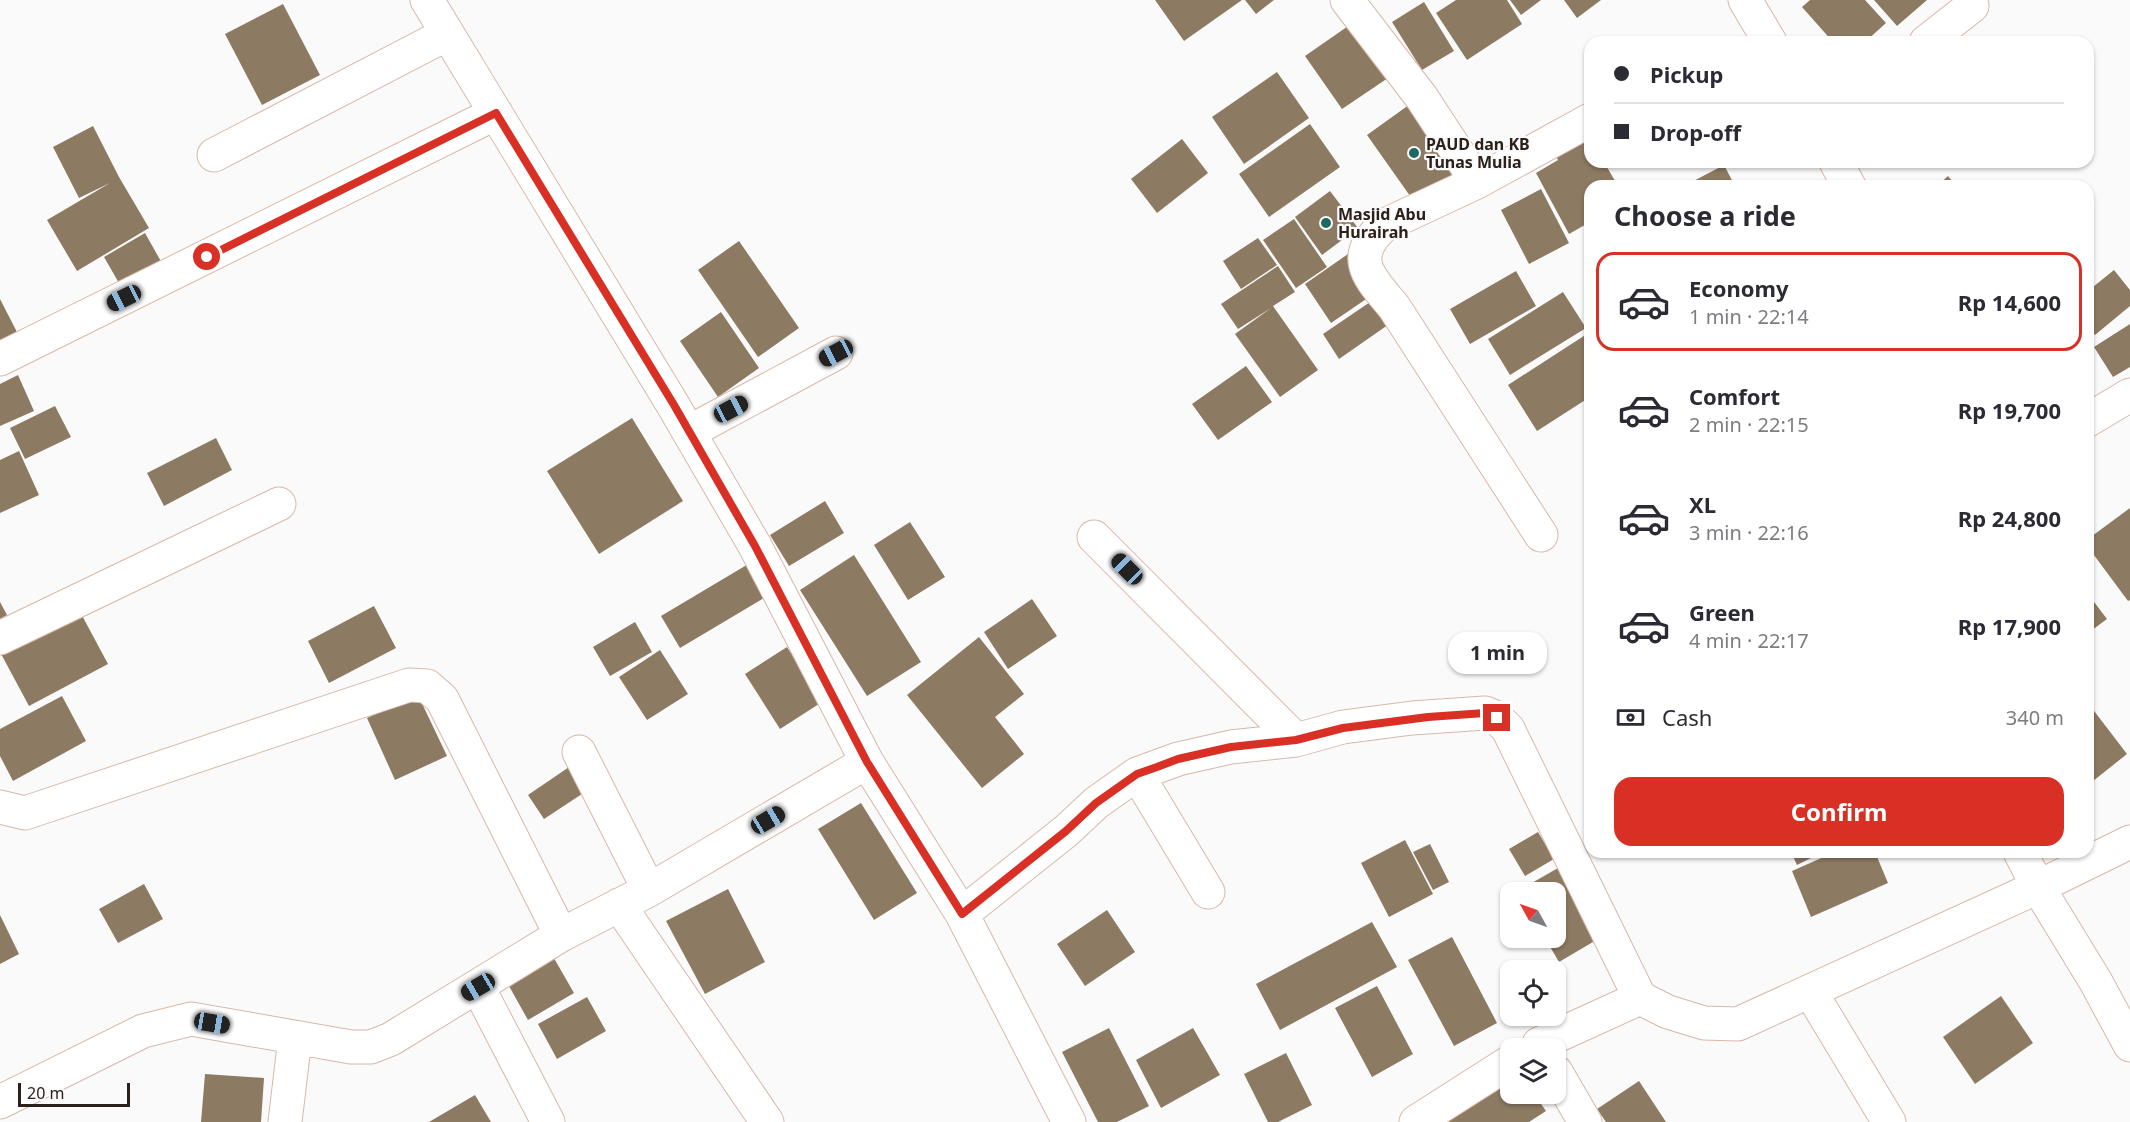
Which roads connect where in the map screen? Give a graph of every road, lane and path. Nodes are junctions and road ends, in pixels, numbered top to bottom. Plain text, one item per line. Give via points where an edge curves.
1 (427, 0) edge
2 (1347, 0) edge
3 (1745, 0) edge
4 (1972, 6) dead end
5 (447, 34) junction
6 (1764, 36) edge
7 (1934, 36) edge
8 (496, 113) junction
9 (1584, 123) edge
10 (214, 155) dead end
11 (1477, 182) junction
12 (836, 353) dead end
13 (0, 359) edge
14 (2130, 395) edge
15 (2094, 416) edge
16 (689, 432) junction
17 (279, 504) dead end
18 (1541, 534) dead end
19 (1094, 537) dead end
20 (0, 638) edge
21 (1296, 740) junction
22 (579, 752) dead end
23 (867, 762) junction
24 (1137, 774) junction
25 (0, 807) edge
26 (2130, 842) edge
27 (2023, 858) edge
28 (2038, 887) junction
29 (649, 890) junction
30 (1208, 892) dead end
31 (619, 905) junction
32 (962, 914) junction
33 (561, 935) junction
34 (478, 987) junction
35 (1810, 991) junction
36 (1640, 998) junction
37 (295, 1038) junction
38 (1556, 1038) edge
39 (2130, 1045) edge
40 (1500, 1069) edge
41 (1566, 1089) edge
42 (0, 1102) edge
43 (1422, 1121) edge
44 (285, 1122) edge
45 (548, 1122) edge
46 (766, 1122) edge
47 (1069, 1122) edge
48 (1586, 1122) edge
49 (1890, 1122) edge

1 - 5 street
2 - 11 street via 1422,98
3 - 6 street
4 - 7 street
5 - 8 street
5 - 10 street
8 - 13 street
8 - 16 street
9 - 11 street
11 - 18 street via 1383,226 1372,236 1365,267
12 - 16 street
14 - 15 street
16 - 23 street via 755,546
17 - 20 street
19 - 21 street
21 - 24 street via 1231,747 1178,759
21 - 36 street via 1343,728 1412,718 1485,713 1497,718 1508,729
22 - 29 street
23 - 29 street
23 - 32 street
24 - 30 street
24 - 32 street
25 - 33 street via 25,813 409,685 427,686 442,699
26 - 28 street
27 - 28 street
28 - 35 street
28 - 39 street
29 - 31 street
31 - 33 street
31 - 46 street
32 - 47 street
33 - 34 street
34 - 37 street via 371,1047
34 - 45 street
35 - 36 street via 1738,1024 1704,1023
35 - 49 street
36 - 38 street
37 - 42 street via 192,1019 143,1030
37 - 44 street
40 - 43 street
41 - 48 street

